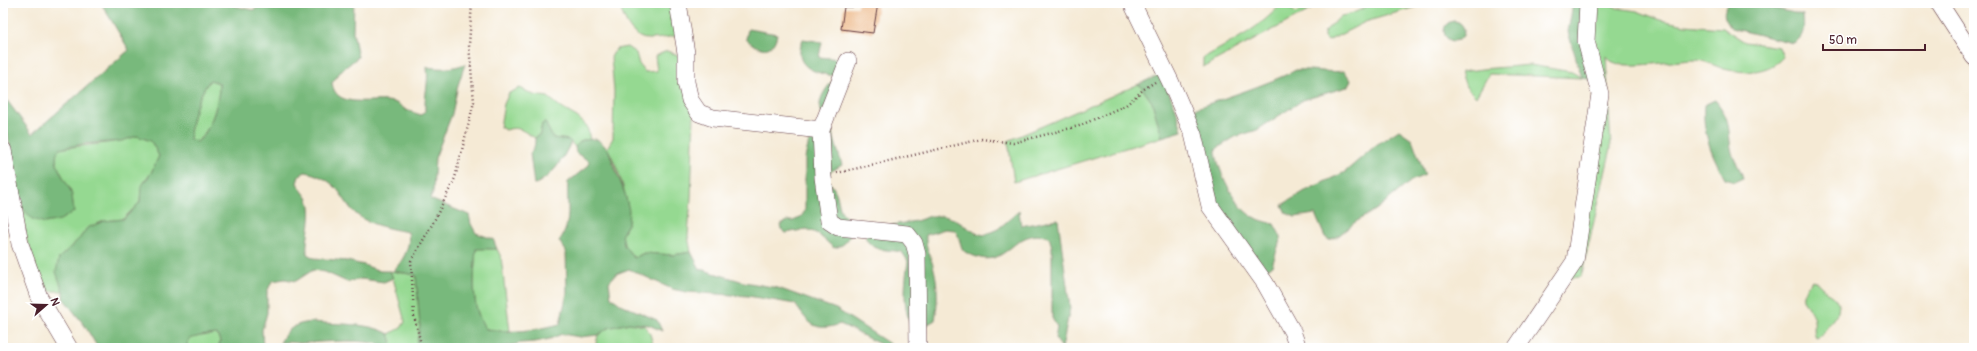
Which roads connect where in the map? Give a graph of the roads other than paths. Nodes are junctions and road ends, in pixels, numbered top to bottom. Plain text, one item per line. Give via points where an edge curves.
1 (678, 3) edge
2 (1132, 3) edge
3 (1588, 3) edge
4 (1939, 3) edge
5 (1974, 58) edge
6 (848, 61) dead end
7 (821, 130) junction
8 (3, 150) edge
9 (69, 348) edge
10 (918, 348) edge
11 (1298, 348) edge
12 (1516, 348) edge

1 - 7 street via 686,53 686,82 690,100 699,113 713,118
2 - 11 street via 1193,134 1210,206 1266,283 1292,331
3 - 12 street via 1586,41 1600,94 1575,261
4 - 5 street
6 - 7 street
7 - 10 street via 823,177 829,221 838,227 907,234 914,243 917,254
8 - 9 street via 20,244 39,297

